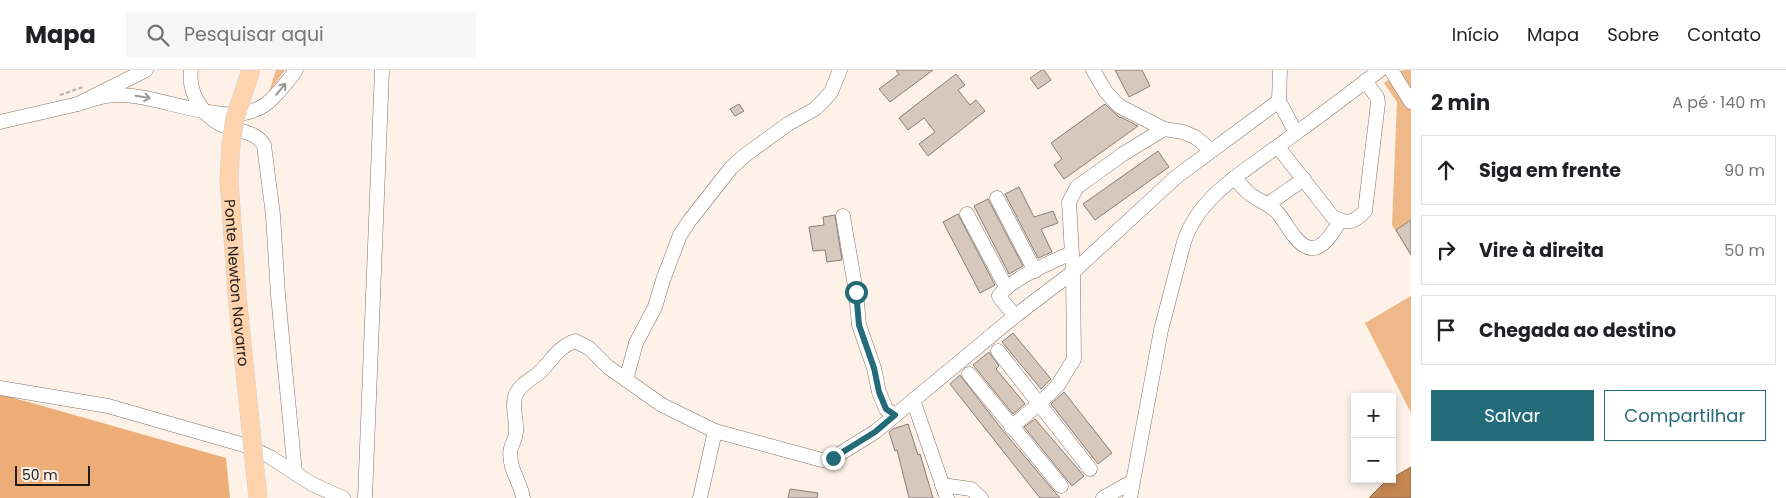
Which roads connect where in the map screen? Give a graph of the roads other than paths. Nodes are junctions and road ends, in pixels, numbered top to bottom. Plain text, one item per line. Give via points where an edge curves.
1 (146, 70) edge
2 (191, 70) edge
3 (239, 70) edge
4 (251, 70) edge
5 (296, 70) edge
6 (382, 70) edge
7 (840, 70) edge
8 (1093, 70) edge
9 (1280, 70) edge
10 (1380, 70) edge
11 (1391, 70) edge
12 (1366, 81) junction
13 (1279, 101) junction
14 (1411, 102) edge
15 (78, 104) junction
16 (205, 112) junction
17 (0, 122) edge
18 (1164, 129) junction
19 (1296, 133) junction
20 (1278, 147) junction
21 (1211, 150) junction
22 (1234, 178) junction
23 (1304, 179) junction
24 (997, 198) dead end
25 (1268, 204) junction
26 (967, 214) dead end
27 (843, 216) dead end
28 (1340, 221) junction
29 (1071, 253) junction
30 (1035, 271) junction
31 (1073, 272) junction
32 (1006, 287) junction
33 (1015, 316) junction
34 (998, 351) dead end
35 (970, 374) dead end
36 (626, 380) junction
37 (0, 388) edge
38 (913, 400) junction
39 (1039, 404) junction
40 (895, 415) junction
41 (1011, 427) junction
42 (715, 431) junction
43 (1090, 469) dead end
44 (295, 474) junction
45 (1133, 481) junction
46 (1061, 486) dead end
47 (945, 492) edge
48 (251, 498) edge
49 (258, 498) edge
50 (343, 498) edge
51 (365, 498) edge
52 (523, 498) edge
53 (700, 498) edge
54 (981, 498) edge
55 (1103, 498) edge
56 (1130, 498) edge

1 - 15 street
2 - 16 street via 192,91
3 - 48 main road, Ponte Newton Navarro via 225,126 221,200
4 - 49 main road, Ponte Newton Navarro, bridge via 236,118 229,180
16 -> 5 street via 234,114 264,106
6 - 51 street
7 - 36 street via 831,92 823,101 744,156 690,220 680,236 655,307 636,343
8 - 18 street via 1119,106
9 - 13 street
10 - 12 street
11 - 14 street
12 - 19 street
12 - 28 street via 1378,103 1365,211 1354,221
13 - 19 street
13 - 21 street
15 -> 16 street via 105,96 126,95
15 - 17 street
16 - 44 street via 222,125 254,135 264,145
18 - 21 street via 1195,137
18 - 29 street via 1077,187 1069,202
19 - 20 street
20 - 22 street
20 - 23 street
21 - 31 street via 1176,177
22 - 25 street via 1250,194
22 - 45 street via 1197,214 1184,242 1162,330
23 - 25 street
23 - 28 street via 1332,216
24 - 30 street
25 - 28 street via 1302,246 1317,248
26 - 32 street
27 - 40 street via 859,325 879,392 886,409
29 - 30 street
29 - 31 street
30 - 32 street
31 - 33 street
31 - 39 street via 1074,359 1058,385
32 - 33 street via 999,296
33 - 38 street
34 - 39 street
35 - 41 street
36 - 42 street via 662,405
36 - 52 street via 575,340 564,345 516,393 516,435 509,448
37 - 44 street via 108,406 148,417 244,445
38 - 40 street
38 - 47 street
39 - 41 street
39 - 43 street
40 - 42 street via 846,451 822,460
41 - 46 street
42 - 53 street
44 - 50 street
45 - 55 street
45 - 56 street
47 - 54 street via 971,489

